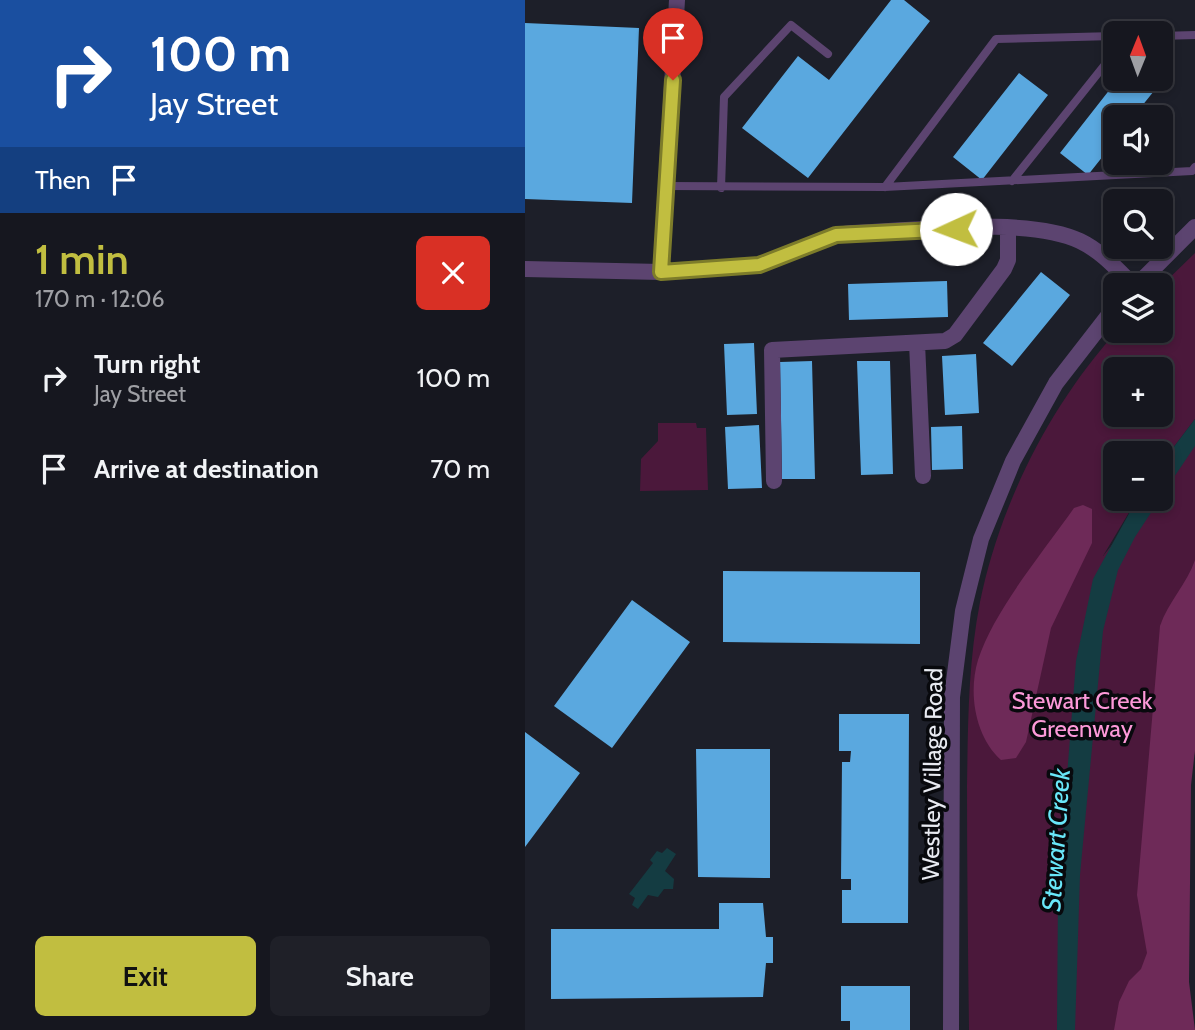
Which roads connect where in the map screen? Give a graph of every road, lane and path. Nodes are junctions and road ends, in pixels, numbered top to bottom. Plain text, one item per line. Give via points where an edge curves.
1 (677, 0) edge
2 (1195, 35) edge
3 (1103, 36) edge
4 (1173, 36) edge
5 (828, 54) dead end
6 (1103, 67) edge
7 (1195, 167) edge
8 (1012, 181) junction
9 (667, 186) junction
10 (885, 187) junction
11 (721, 188) junction
12 (1195, 227) edge
13 (1008, 228) junction
14 (525, 269) edge
15 (661, 272) junction
16 (1122, 273) edge
17 (1147, 273) edge
18 (1103, 322) edge
19 (917, 344) junction
20 (923, 476) dead end
21 (774, 481) dead end
22 (951, 1030) edge

1 - 9 street
2 - 4 lane
3 - 10 lane via 996,39
5 - 11 lane via 791,25 724,97
6 - 8 lane
7 - 8 lane via 1192,171
8 - 10 lane
9 - 11 lane
9 - 15 street
10 - 11 lane
12 - 17 street
13 - 15 street via 836,235 759,265
13 - 16 street via 1047,230 1082,242
13 - 19 street via 1004,269 954,335 946,341
14 - 15 street
18 - 22 street, Westley Village Road via 1056,383 1013,461 981,539 963,611 952,697
19 - 20 street
19 - 21 street via 772,350

